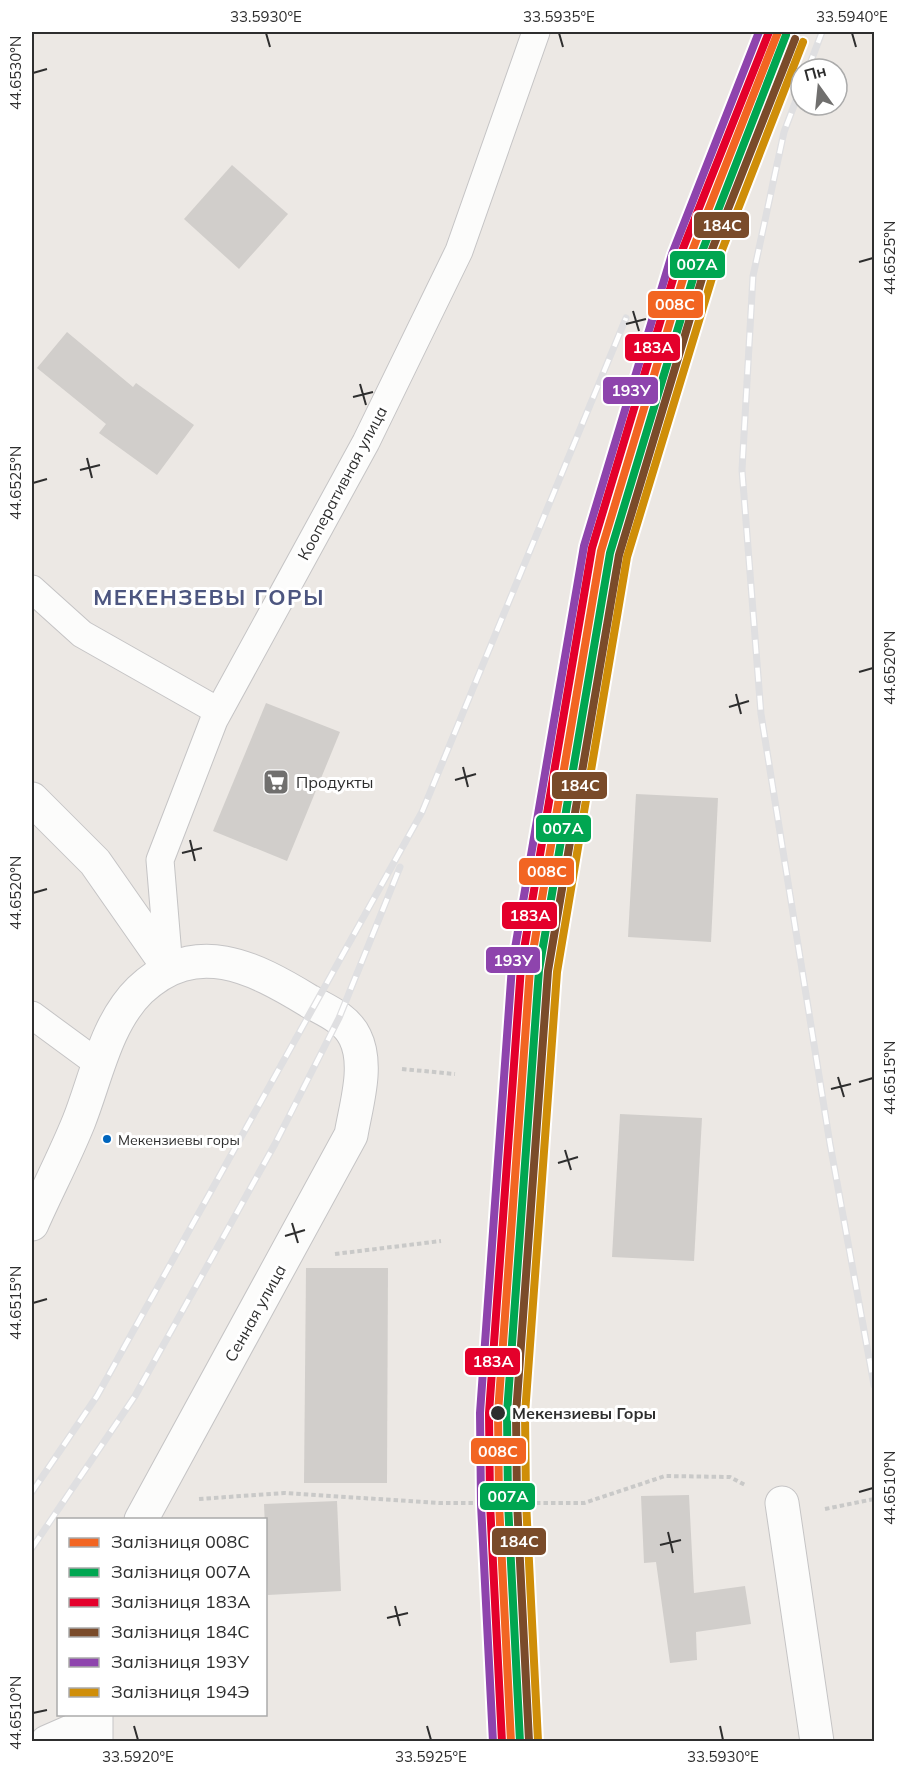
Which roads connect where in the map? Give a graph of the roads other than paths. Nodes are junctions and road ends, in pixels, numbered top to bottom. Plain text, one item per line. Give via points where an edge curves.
1 (536, 32) edge
2 (37, 600) edge
3 (218, 711) junction
4 (32, 799) edge
5 (169, 968) junction
6 (32, 1015) edge
7 (100, 1065) junction
8 (32, 1224) edge
9 (782, 1503) road end
10 (145, 1511) edge
11 (96, 1726) edge
12 (47, 1742) edge
13 (817, 1742) edge

1 - 3 lane, Кооперативная улица via 459,251 366,442
2 - 3 lane via 82,634
3 - 5 lane, Кооперативная улица via 160,860
4 - 5 main road via 95,862
5 - 7 main road via 140,991 118,1018
5 - 10 main road, Сенная улица via 220,960 258,972 339,1018 355,1037 361,1066 351,1135
6 - 7 lane
7 - 8 main road
9 - 13 main road
11 - 12 main road

